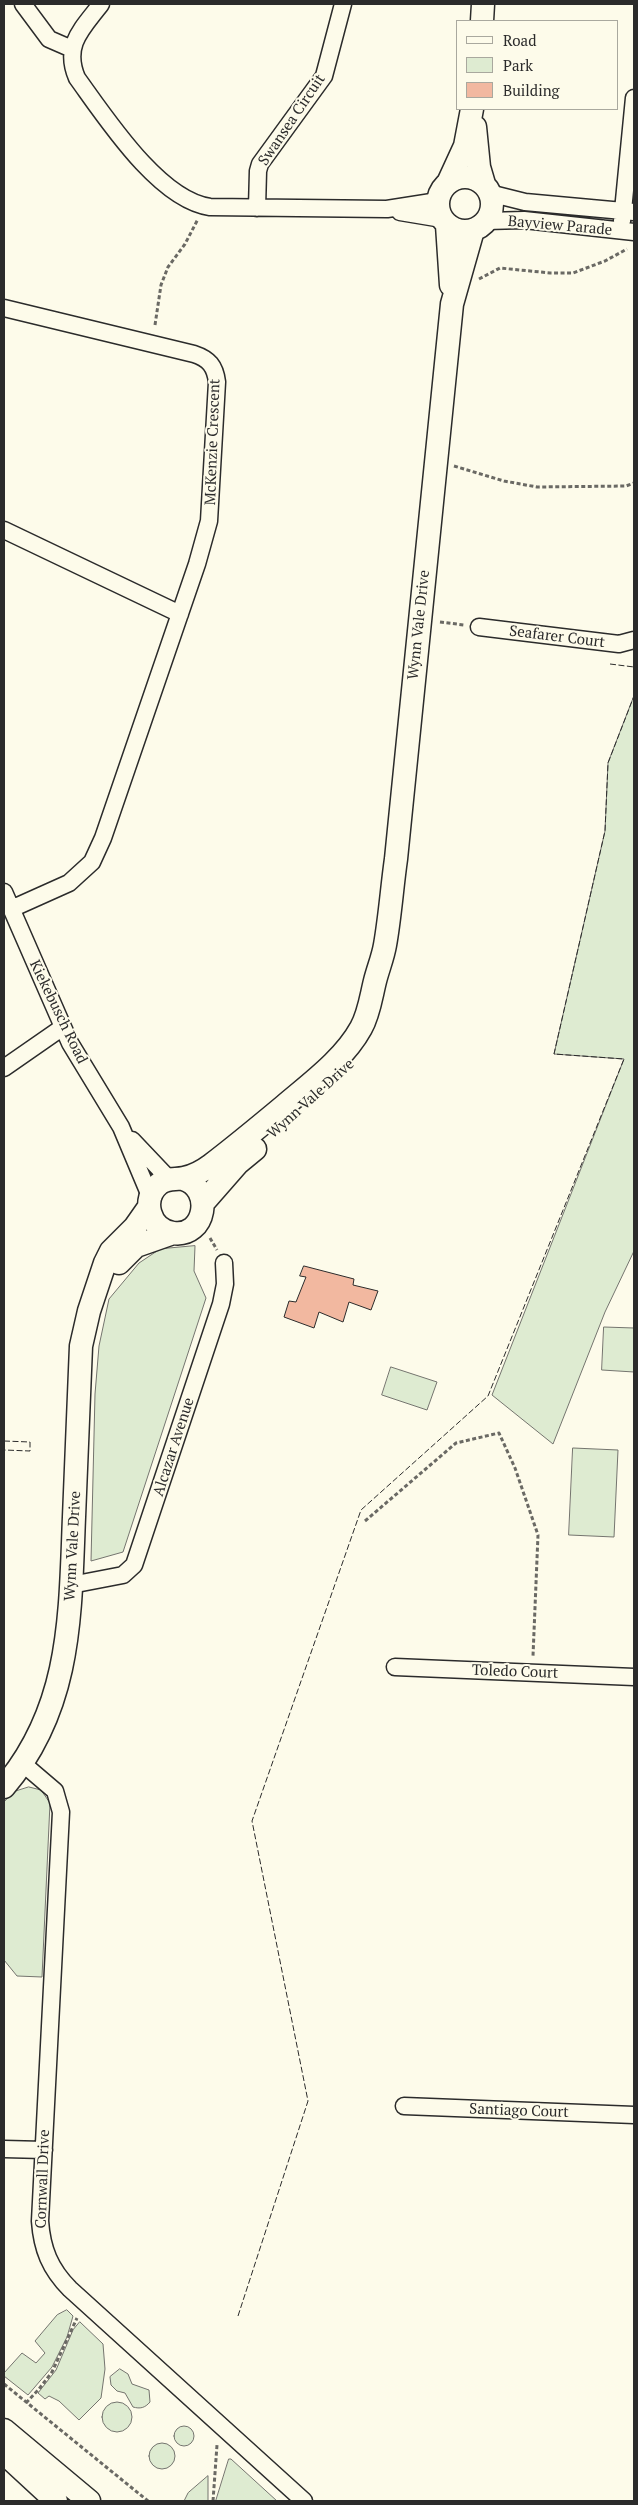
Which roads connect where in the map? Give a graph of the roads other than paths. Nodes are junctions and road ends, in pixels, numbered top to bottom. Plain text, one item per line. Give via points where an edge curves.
1 (23, 4) edge
2 (101, 4) edge
3 (343, 4) edge
4 (483, 4) edge
5 (482, 20) edge
6 (72, 49) junction
7 (634, 98) edge
8 (473, 110) edge
9 (473, 110) edge
10 (486, 188) junction
11 (444, 207) junction
12 (257, 208) junction
13 (629, 212) edge
14 (480, 226) junction
15 (628, 231) edge
16 (454, 297) junction
17 (4, 308) edge
18 (4, 530) edge
19 (180, 614) junction
20 (479, 627) road end
21 (634, 640) edge
22 (4, 892) edge
23 (11, 909) junction
24 (385, 946) junction
25 (62, 1028) junction
26 (4, 1068) edge
27 (121, 1127) junction
28 (176, 1179) junction
29 (150, 1202) junction
30 (202, 1212) junction
31 (173, 1233) junction
32 (224, 1263) road end
33 (95, 1293) junction
34 (71, 1585) junction
35 (395, 1667) dead end
36 (634, 1676) edge
37 (21, 1762) junction
38 (4, 1786) edge
39 (404, 2106) dead end
40 (634, 2115) edge
41 (4, 2149) edge
42 (44, 2150) junction
43 (4, 2430) edge
44 (4, 2453) edge
45 (56, 2501) edge
46 (89, 2501) edge
47 (304, 2501) edge

1 - 6 street via 49,39
2 - 6 street
3 - 12 street, Swansea Circuit via 324,76 260,164
4 - 5 main road
6 - 12 street via 71,65 77,78 131,151 178,195 203,206
7 - 13 street
8 - 10 main road, Wynn Vale Drive via 477,150
9 - 11 main road, Wynn Vale Drive via 465,146
10 - 11 main road via 468,177 458,178
10 - 13 street, Bayview Parade via 525,202
10 - 14 main road via 492,207
11 - 12 street
11 - 14 main road via 460,231
11 - 16 main road, Wynn Vale Drive
13 - 15 street
14 - 15 street, Bayview Parade via 524,220
14 - 16 main road, Wynn Vale Drive
16 - 24 main road, Wynn Vale Drive
17 - 19 street, McKenzie Crescent via 194,354 212,364 218,382 209,520
18 - 19 street
19 - 23 street, McKenzie Crescent via 92,862 69,883
20 - 21 street, Seafarer Court via 619,644
22 - 23 street, Kiekebusch Road
23 - 25 street, Kiekebusch Road
24 - 28 main road, Wynn Vale Drive via 362,1028 343,1053 229,1152 200,1173
24 - 30 main road, Wynn Vale Drive via 387,983 374,1031 360,1055 344,1073 238,1163
25 - 26 street
25 - 27 street, Kiekebusch Road
27 - 28 street, Kiekebusch Road via 150,1160
27 - 29 street, Kiekebusch Road
28 - 29 main road via 159,1184
28 - 30 main road via 198,1188
29 - 31 main road via 155,1223
29 - 33 main road, Wynn Vale Drive via 135,1226 111,1251
30 - 31 main road via 188,1231
31 - 33 main road, Wynn Vale Drive via 136,1246
32 - 34 street, Alcazar Avenue via 225,1284 221,1304 134,1564 123,1575
33 - 34 main road, Wynn Vale Drive via 81,1346
34 - 37 main road, Wynn Vale Drive via 67,1646 59,1682
35 - 36 street, Toledo Court
37 - 38 main road, Wynn Vale Drive
37 - 42 street, Cornwall Drive via 55,1791 61,1812
39 - 40 street, Santiago Court
41 - 42 street
42 - 47 street, Cornwall Drive via 41,2238 44,2252 57,2275
43 - 46 main road
44 - 45 main road

